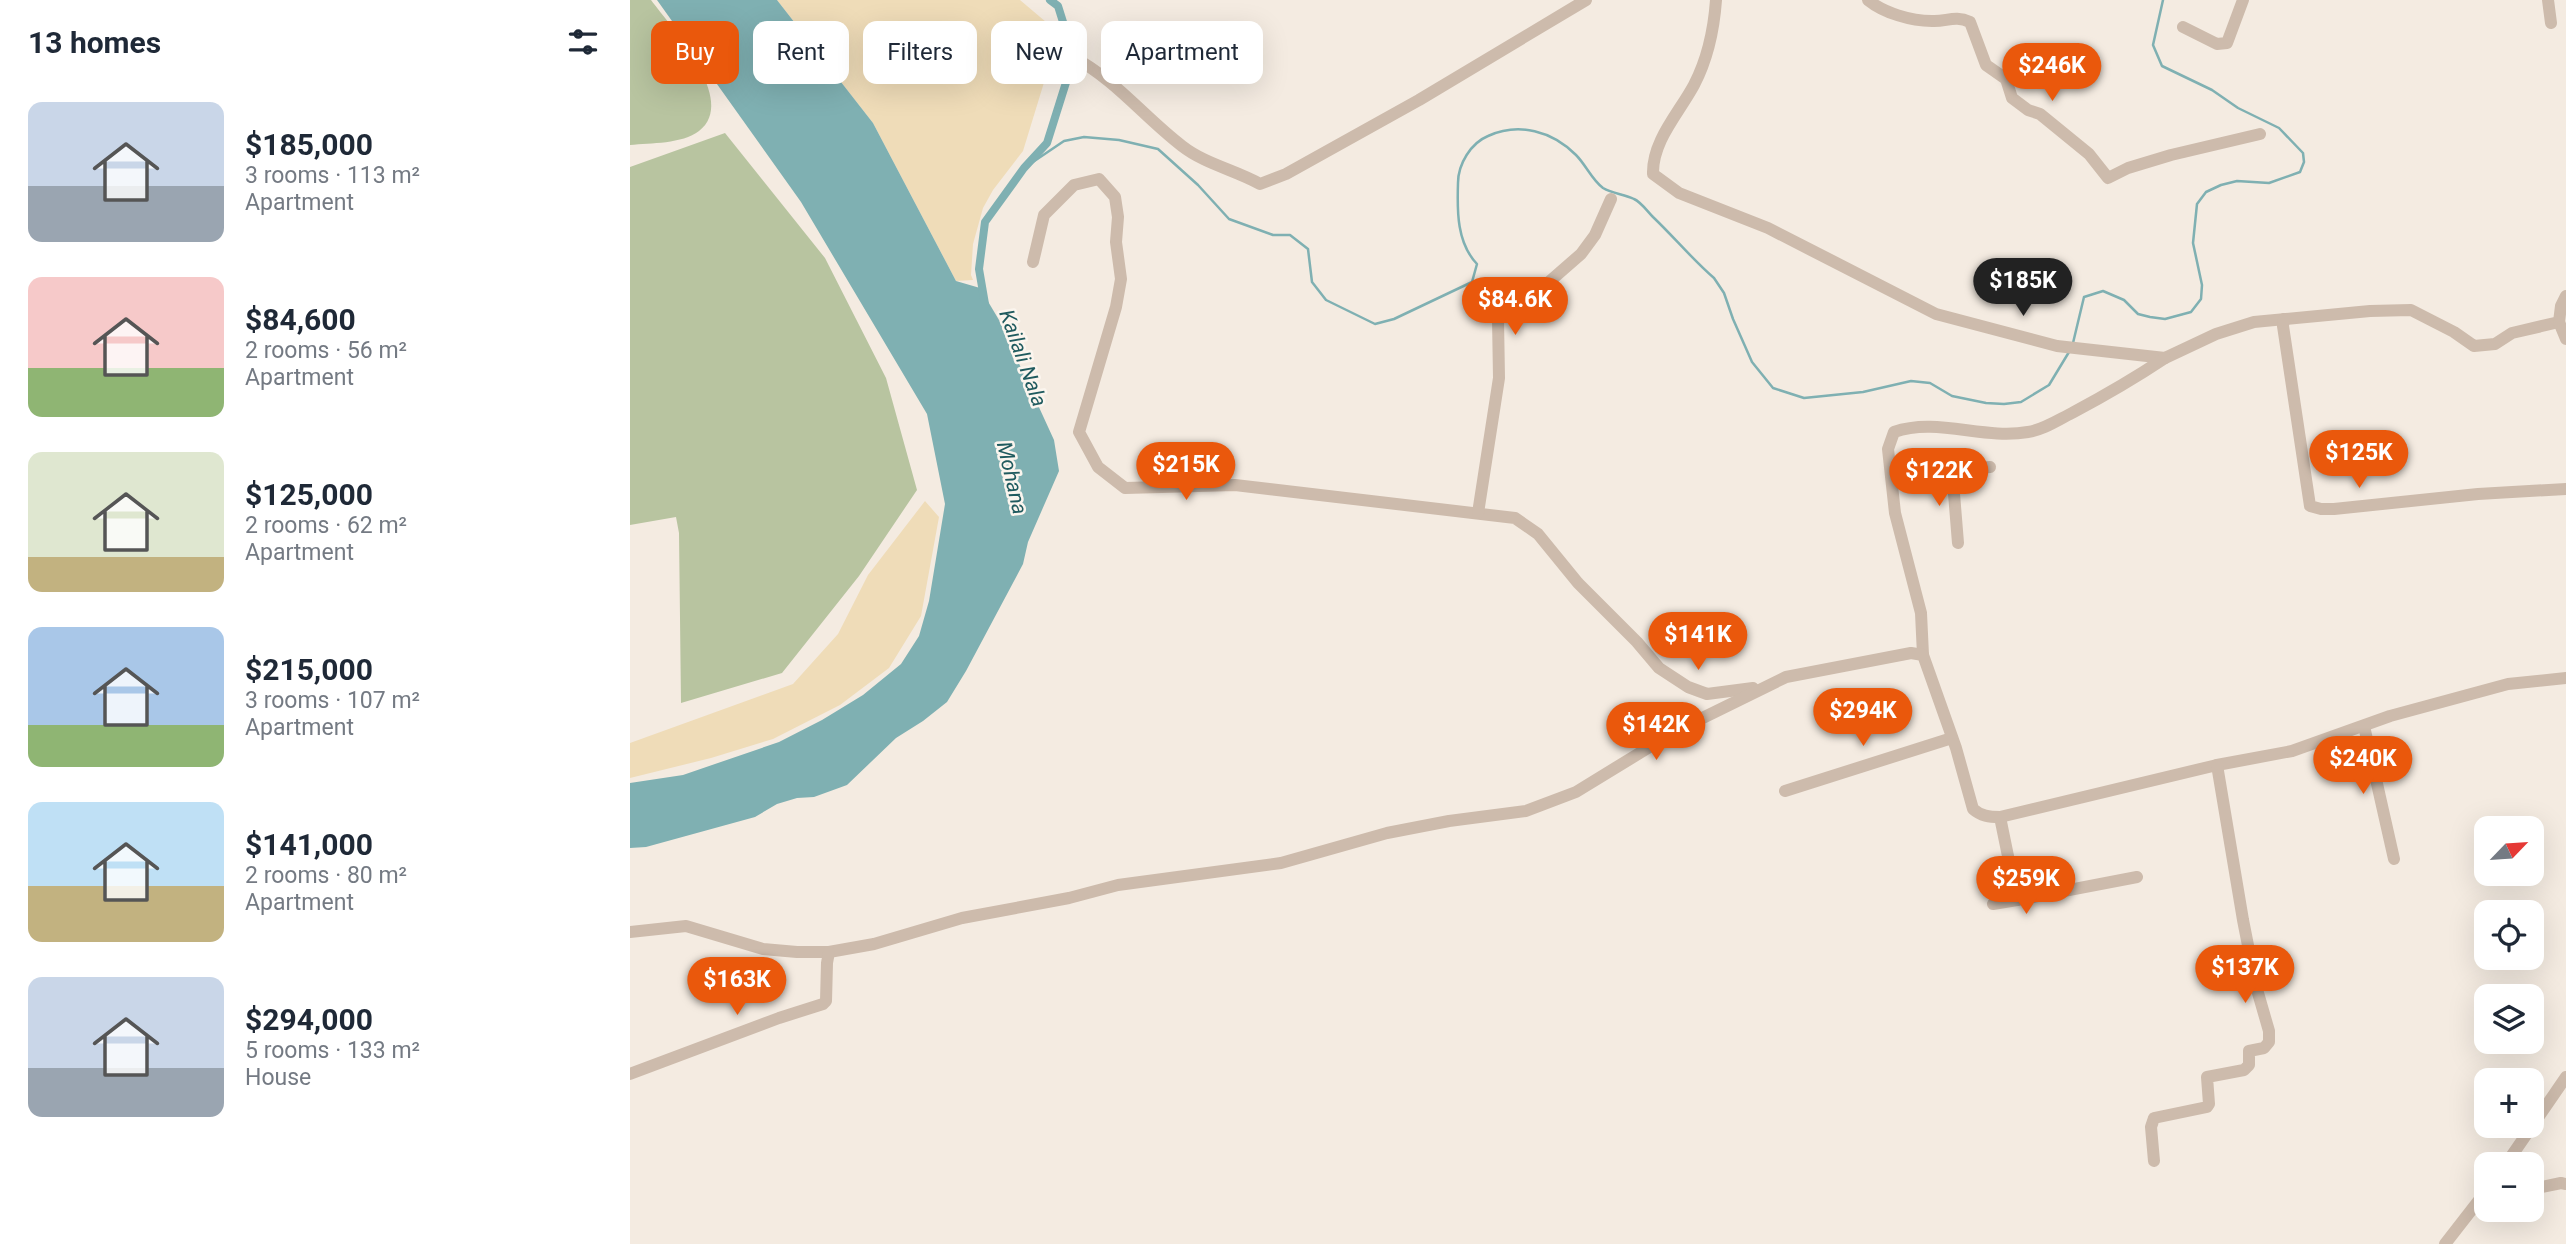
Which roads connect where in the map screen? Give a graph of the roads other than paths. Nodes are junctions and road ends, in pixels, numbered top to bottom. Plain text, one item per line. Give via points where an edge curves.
1 (1586, 0) edge
2 (1716, 0) edge
3 (1868, 0) edge
4 (2243, 0) edge
5 (2548, 0) edge
6 (2551, 23) dead end
7 (2183, 27) dead end
8 (1087, 64) edge
9 (2260, 134) dead end
10 (1611, 199) dead end
11 (1033, 262) dead end
12 (2566, 296) edge
13 (2284, 319) junction
14 (2559, 322) junction
15 (2566, 339) edge
16 (2165, 358) junction
17 (1990, 467) dead end
18 (1952, 469) junction
19 (1891, 475) junction
20 (2566, 489) edge
21 (1478, 513) junction
22 (1958, 543) dead end
23 (1923, 655) junction
24 (2566, 678) edge
25 (1762, 687) junction
26 (2364, 726) junction
27 (1952, 738) junction
28 (2217, 765) junction
29 (1785, 790) dead end
30 (2000, 817) junction
31 (2394, 859) dead end
32 (2137, 877) dead end
33 (2017, 900) junction
34 (1993, 904) dead end
35 (630, 932) edge
36 (829, 952) junction
37 (630, 1074) edge
38 (2566, 1077) edge
39 (2514, 1152) edge
40 (2154, 1161) dead end
41 (2566, 1184) edge
42 (2544, 1186) edge
43 (2474, 1208) edge
44 (2445, 1244) edge

1 - 8 street via 1395,113 1260,184 1183,148 1115,84
2 - 16 street via 1714,23 1695,83 1653,159 1653,174 1679,192 1768,228 1936,314 2071,348
3 - 9 street via 1919,20 1955,17 1970,22 1986,65 2006,79 2012,98 2040,114 2089,154 2108,178 2171,155
4 - 7 street via 2227,43 2217,44
5 - 6 street
10 - 21 street via 1581,254 1526,302 1498,318 1499,377
11 - 21 street via 1044,215 1074,185 1099,179 1115,197 1121,279 1079,432 1098,467 1125,488 1235,485
12 - 14 street
13 - 14 street via 2410,310 2474,346 2495,344 2512,333
13 - 16 street via 2254,322 2216,334
13 - 20 street via 2310,506 2334,509
14 - 15 street
16 - 19 street via 2050,425 2028,432 1922,426 1894,432 1888,449
17 - 18 street
18 - 19 street
18 - 22 street
19 - 23 street via 1895,513 1921,613
21 - 25 street via 1516,518 1538,534 1577,583 1659,668 1688,687 1707,694
23 - 25 street via 1903,654 1786,677
23 - 27 street
24 - 26 street via 2508,684
25 - 36 street via 1674,732 1576,792 1526,811 1387,833 1281,863 1118,885
26 - 28 street via 2292,751
26 - 31 street
27 - 29 street
27 - 30 street via 1973,810
28 - 30 street
28 - 40 street via 2269,1042 2249,1051 2249,1065 2244,1070 2207,1077 2207,1107 2152,1121
30 - 33 street
32 - 33 street
33 - 34 street
35 - 36 street via 686,926 764,949
36 - 37 street via 823,1004
38 - 39 street
41 - 42 street
43 - 44 street

